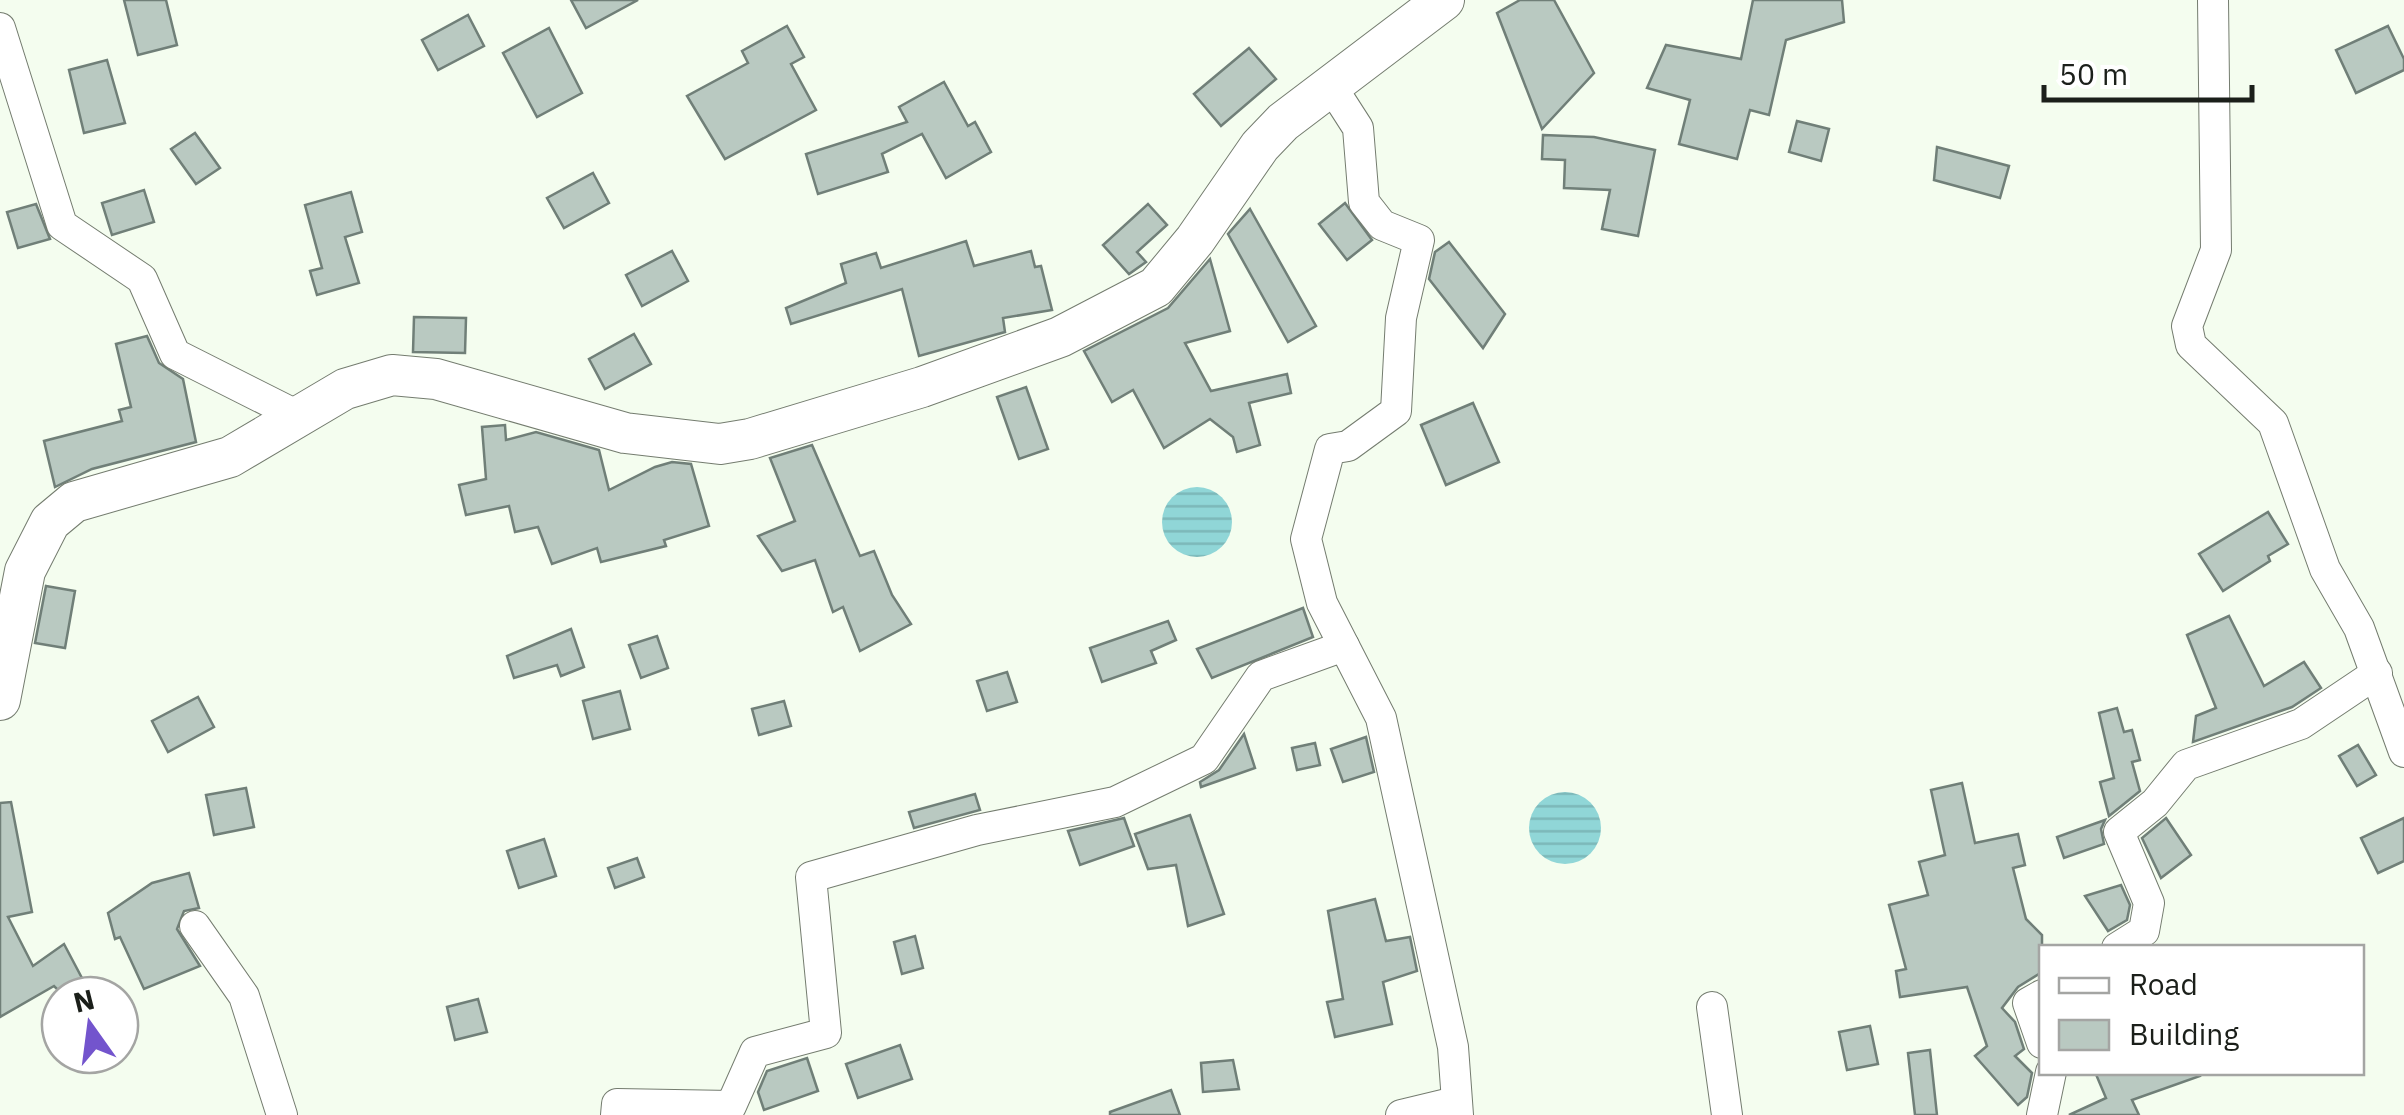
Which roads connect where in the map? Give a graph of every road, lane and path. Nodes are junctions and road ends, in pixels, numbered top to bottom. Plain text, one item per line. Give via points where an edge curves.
1 (1444, 0) edge
2 (2213, 0) edge
3 (0, 28) edge
4 (1332, 86) junction
5 (298, 416) junction
6 (1344, 646) junction
7 (2376, 673) junction
8 (0, 700) edge
9 (2404, 752) edge
10 (195, 926) dead end
11 (2122, 945) edge
12 (2039, 997) edge
13 (1712, 1007) dead end
14 (2039, 1035) edge
15 (2050, 1075) edge
16 (1456, 1108) edge
17 (731, 1111) edge
18 (282, 1115) edge
19 (616, 1115) edge
20 (1401, 1115) edge
21 (1727, 1115) edge
22 (2042, 1115) edge

1 - 4 street
2 - 7 street via 2216,250 2187,326 2191,345 2272,423 2325,569
3 - 5 street via 62,225 142,279 175,354
4 - 5 street via 1260,146 1156,287 1060,337 922,388 720,444 625,433 436,379 392,375 346,388
4 - 6 street via 1358,128 1364,202 1382,225 1419,240 1401,318 1396,411 1348,446 1330,449 1306,539 1322,604
5 - 8 street via 230,457 74,502 50,522 25,572
6 - 16 street via 1381,718 1452,1047
6 - 17 street via 1261,676 1204,759 1114,802 977,830 811,877 826,1033 755,1052
7 - 9 street
7 - 11 street via 2301,724 2186,765 2119,832 2149,904 2144,931
10 - 18 street via 244,996
12 - 14 street via 2028,1003
13 - 21 street
15 - 22 street
16 - 20 street
17 - 19 street via 616,1104

